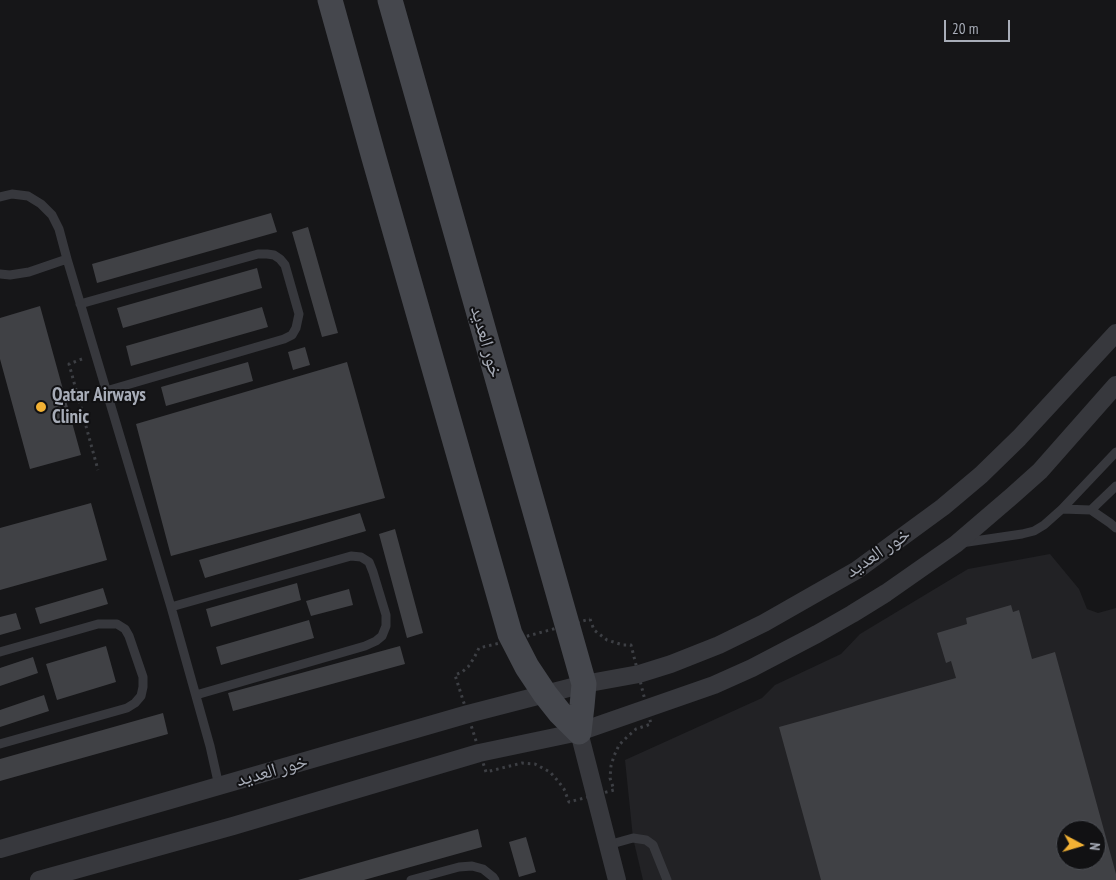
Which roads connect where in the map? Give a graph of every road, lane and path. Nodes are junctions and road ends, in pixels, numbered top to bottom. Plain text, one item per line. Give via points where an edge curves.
1 (330, 0) edge
2 (390, 0) edge
3 (0, 197) edge
4 (67, 259) junction
5 (0, 274) edge
6 (80, 304) junction
7 (1116, 333) edge
8 (95, 356) junction
9 (1116, 386) edge
10 (106, 391) junction
11 (1116, 452) edge
12 (98, 470) dead end
13 (1116, 486) edge
14 (1062, 509) junction
15 (1091, 510) junction
16 (1116, 528) edge
17 (956, 544) junction
18 (171, 607) junction
19 (0, 652) edge
20 (584, 684) junction
21 (545, 694) junction
22 (196, 695) junction
23 (579, 732) junction
24 (0, 744) edge
25 (219, 786) junction
26 (608, 845) junction
27 (0, 849) edge
28 (39, 880) edge
29 (411, 880) edge
30 (495, 880) edge
31 (617, 880) edge
32 (667, 880) edge

1 - 21 main road via 510,634
2 - 20 main road, خور العديد
3 - 4 lane via 12,194 28,196 41,204 52,215
4 - 5 lane via 29,272
4 - 6 lane
6 - 8 lane
6 - 10 lane via 258,254 274,255 285,265 299,314 292,334
7 - 20 street, خور العديد via 981,475 857,570 719,645 639,674
8 - 10 lane
8 - 12 path via 69,364
9 - 17 street, خور العديد via 1040,471
10 - 18 lane
11 - 14 lane
13 - 15 lane
14 - 15 lane
14 - 17 lane via 1034,531
15 - 16 lane
17 - 23 street, خور العديد via 866,606 752,668 714,685
18 - 22 lane
18 - 22 lane via 351,556 369,562 386,615 382,636 365,646
19 - 24 lane via 98,624 117,624 129,636 143,687 141,696 127,708
20 - 21 street, خور العديد
20 - 23 main road, خور العديد
21 - 23 main road
21 - 25 street, خور العديد
22 - 25 lane
23 - 26 street
23 - 28 street, خور العديد via 479,753
25 - 27 street, خور العديد
26 - 31 street
26 - 32 lane via 633,838 646,840 653,845
29 - 30 lane via 458,866 472,866

